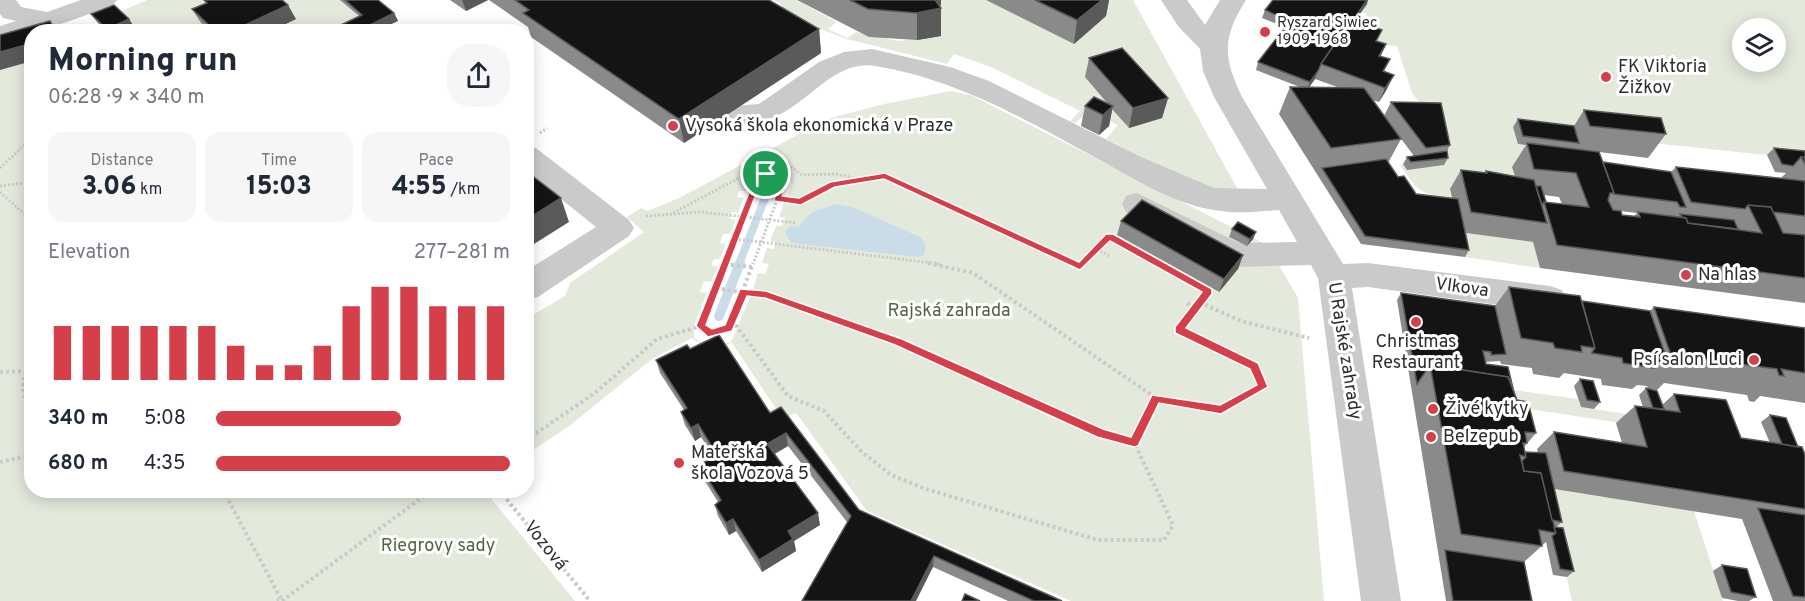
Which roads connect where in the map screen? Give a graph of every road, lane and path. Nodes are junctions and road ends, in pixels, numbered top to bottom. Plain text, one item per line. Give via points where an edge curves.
1 (3, 0) edge
2 (104, 0) edge
3 (1174, 0) edge
4 (1233, 0) edge
5 (50, 20) junction
6 (36, 24) edge
7 (64, 24) edge
8 (24, 27) edge
9 (0, 34) edge
10 (1213, 47) junction
11 (730, 114) dead end
12 (24, 146) edge
13 (534, 161) edge
14 (0, 168) edge
15 (856, 179) junction
16 (24, 183) edge
17 (0, 186) edge
18 (0, 192) edge
19 (752, 195) junction
20 (777, 198) junction
21 (1287, 199) junction
22 (1137, 204) edge
23 (24, 214) edge
24 (643, 214) dead end
25 (672, 214) junction
26 (743, 217) junction
27 (766, 220) junction
28 (797, 224) dead end
29 (735, 239) junction
30 (761, 243) junction
31 (1097, 249) junction
32 (1109, 256) dead end
33 (725, 264) junction
34 (731, 265) joint
35 (1326, 265) junction
36 (753, 267) junction
37 (534, 283) edge
38 (716, 288) junction
39 (743, 292) junction
40 (1199, 302) junction
41 (1187, 303) dead end
42 (1581, 303) edge
43 (1195, 308) junction
44 (732, 320) junction
45 (701, 326) junction
46 (1312, 339) dead end
47 (24, 371) joint
48 (0, 372) edge
49 (1156, 398) junction
50 (24, 401) edge
51 (534, 435) edge
52 (1134, 442) junction
53 (24, 456) edge
54 (0, 462) edge
55 (227, 498) edge
56 (421, 498) edge
57 (506, 498) edge
58 (280, 600) edge
59 (590, 601) edge
60 (1381, 601) edge

1 - 5 street via 12,13
2 - 5 street
3 - 10 street via 1187,21
4 - 10 street via 1218,22
5 - 6 street
5 - 7 street
8 - 9 street
10 - 21 street, U Rajské zahrady via 1216,70 1228,97
11 - 21 street via 764,114 834,64 863,57 911,65 972,84 1208,198
12 - 14 path
13 - 37 street via 618,228
15 - 20 path via 833,184 801,201
15 - 25 path via 836,174 802,175 786,163 771,161
15 - 31 path via 885,176 1080,267
16 - 17 path
18 - 23 path
19 - 20 path
19 - 20 path via 758,180 772,174 782,180
19 - 26 path
20 - 27 path
21 - 35 street, U Rajské zahrady
22 - 35 street, Vlkova via 1235,255
24 - 25 path
25 - 26 path via 701,212
26 - 27 path
26 - 29 path
27 - 28 path
27 - 30 path
29 - 30 path
29 - 33 path
30 - 36 path
30 - 49 path via 946,265 973,273
31 - 32 path
31 - 40 path via 1109,236 1209,291
33 - 34 path
33 - 38 path
34 - 36 path
35 - 42 street, Vlkova via 1368,275
35 - 60 street, U Rajské zahrady
36 - 39 path
38 - 39 path
38 - 45 path
39 - 44 path
39 - 52 path via 780,298 899,342 1101,433
40 - 43 path
40 - 46 path via 1241,321
41 - 43 path
43 - 49 path via 1179,330 1254,366 1263,387 1221,409
44 - 45 path via 729,328 711,334
44 - 52 path via 788,396 824,411 891,475 926,489 1098,540 1164,540 1173,525
45 - 51 path via 657,339 595,393
47 - 48 path
47 - 50 path
49 - 52 path
53 - 54 path
55 - 58 path
56 - 58 path
57 - 59 path, Vozová

